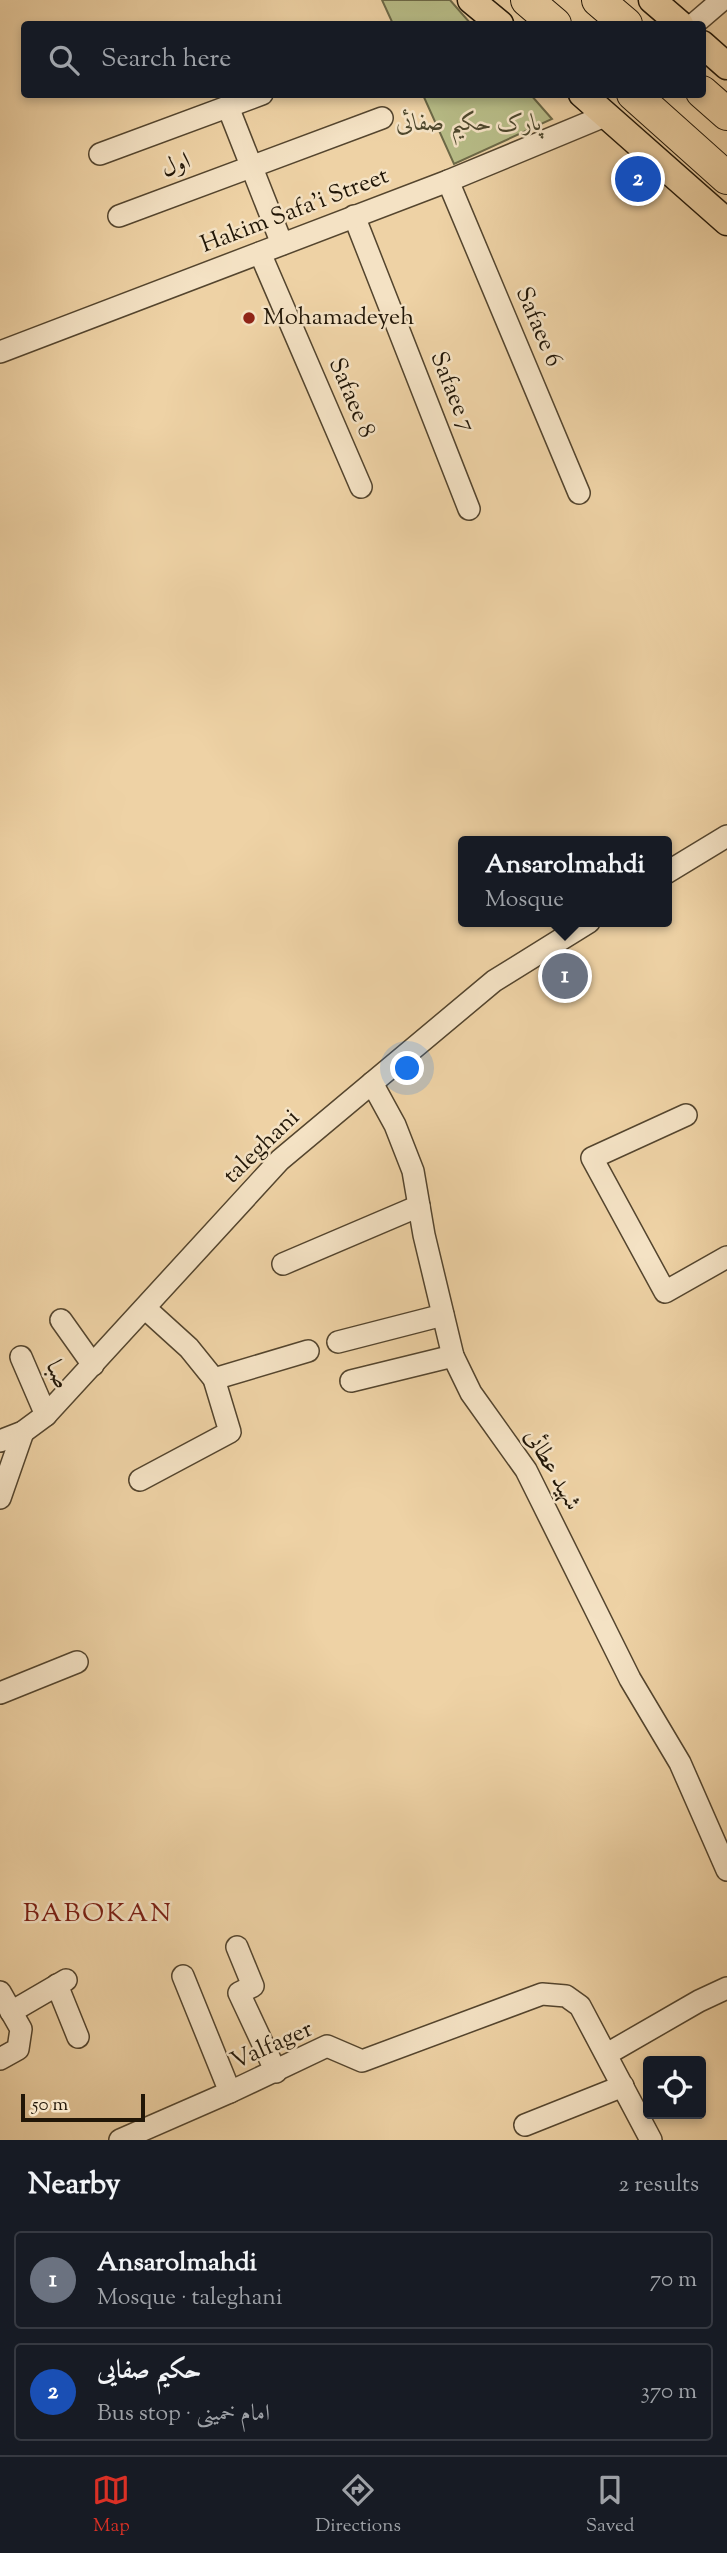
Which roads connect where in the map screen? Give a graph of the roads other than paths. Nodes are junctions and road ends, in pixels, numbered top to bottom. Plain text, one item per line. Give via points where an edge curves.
1 (471, 0) edge
2 (527, 0) edge
3 (598, 0) edge
4 (652, 0) edge
5 (722, 0) edge
6 (496, 21) edge
7 (552, 21) edge
8 (622, 21) edge
9 (676, 21) edge
10 (698, 21) edge
11 (706, 48) edge
12 (727, 66) edge
13 (706, 96) edge
14 (252, 98) edge
15 (587, 98) edge
16 (637, 98) edge
17 (228, 107) junction
18 (727, 114) edge
19 (607, 115) junction
20 (382, 118) dead end
21 (100, 154) dead end
22 (251, 166) junction
23 (727, 178) edge
24 (448, 181) junction
25 (119, 216) dead end
26 (354, 216) junction
27 (727, 222) edge
28 (282, 244) junction
29 (260, 253) junction
30 (0, 352) edge
31 (361, 486) dead end
32 (579, 493) dead end
33 (469, 509) dead end
34 (727, 836) edge
35 (672, 870) edge
36 (581, 927) edge
37 (372, 1083) junction
38 (686, 1115) dead end
39 (419, 1206) junction
40 (727, 1257) edge
41 (283, 1265) dead end
42 (146, 1309) junction
43 (443, 1315) junction
44 (61, 1320) dead end
45 (338, 1342) dead end
46 (308, 1351) dead end
47 (453, 1356) junction
48 (21, 1357) dead end
49 (93, 1365) junction
50 (214, 1379) junction
51 (351, 1381) dead end
52 (47, 1415) junction
53 (23, 1432) junction
54 (0, 1441) edge
55 (141, 1480) dead end
56 (0, 1498) edge
57 (77, 1662) dead end
58 (1, 1691) edge
59 (727, 1870) edge
60 (237, 1947) dead end
61 (183, 1976) dead end
62 (727, 1988) edge
63 (0, 1992) edge
64 (11, 2012) junction
65 (78, 2037) dead end
66 (607, 2054) junction
67 (0, 2059) edge
68 (276, 2072) junction
69 (623, 2086) junction
70 (230, 2092) junction
71 (525, 2125) dead end
72 (120, 2140) edge
73 (651, 2140) edge

1 - 6 main road
2 - 7 highway
3 - 8 highway
4 - 9 main road
5 - 10 street
11 - 12 main road
13 - 18 highway
14 - 17 street
15 - 19 main road
16 - 23 highway
17 - 21 street
17 - 22 street
19 - 24 street, Hakim Safa'i Street
19 - 27 main road
20 - 22 street, اول
22 - 25 street, اول
22 - 28 street
24 - 26 street, Hakim Safa'i Street
24 - 32 street, Safaee 6
26 - 28 street, Hakim Safa'i Street
26 - 33 street, Safaee 7
28 - 29 street, Hakim Safa'i Street
29 - 30 street, Hakim Safa'i Street
29 - 31 street, Safaee 8
34 - 35 street
36 - 37 street, taleghani via 494,981
37 - 39 street, شهید عطائی via 413,1171
37 - 42 street, taleghani via 280,1160
38 - 40 street via 592,1158 665,1292
39 - 41 street
39 - 43 street, شهید عطائی
42 - 49 street, taleghani
42 - 50 street via 189,1348
43 - 45 street
43 - 47 street, شهید عطائی
44 - 49 street
46 - 50 street
47 - 51 street
47 - 59 street, شهید عطائی via 471,1393 526,1470 630,1679 680,1763
48 - 52 street, صبا
49 - 52 street, taleghani
50 - 55 street via 230,1432
52 - 53 street, taleghani
53 - 54 street, taleghani
53 - 56 street
57 - 58 street
60 - 68 street via 253,1986 239,1993
61 - 70 street
62 - 66 street
63 - 64 street
64 - 65 street via 62,1982
64 - 67 street via 21,2029 18,2049
66 - 68 street, Valfager via 580,2006 566,1996 542,1994 362,2061 327,2046
66 - 69 street
68 - 70 street, Valfager
69 - 71 street
69 - 73 street
70 - 72 street, Valfager

